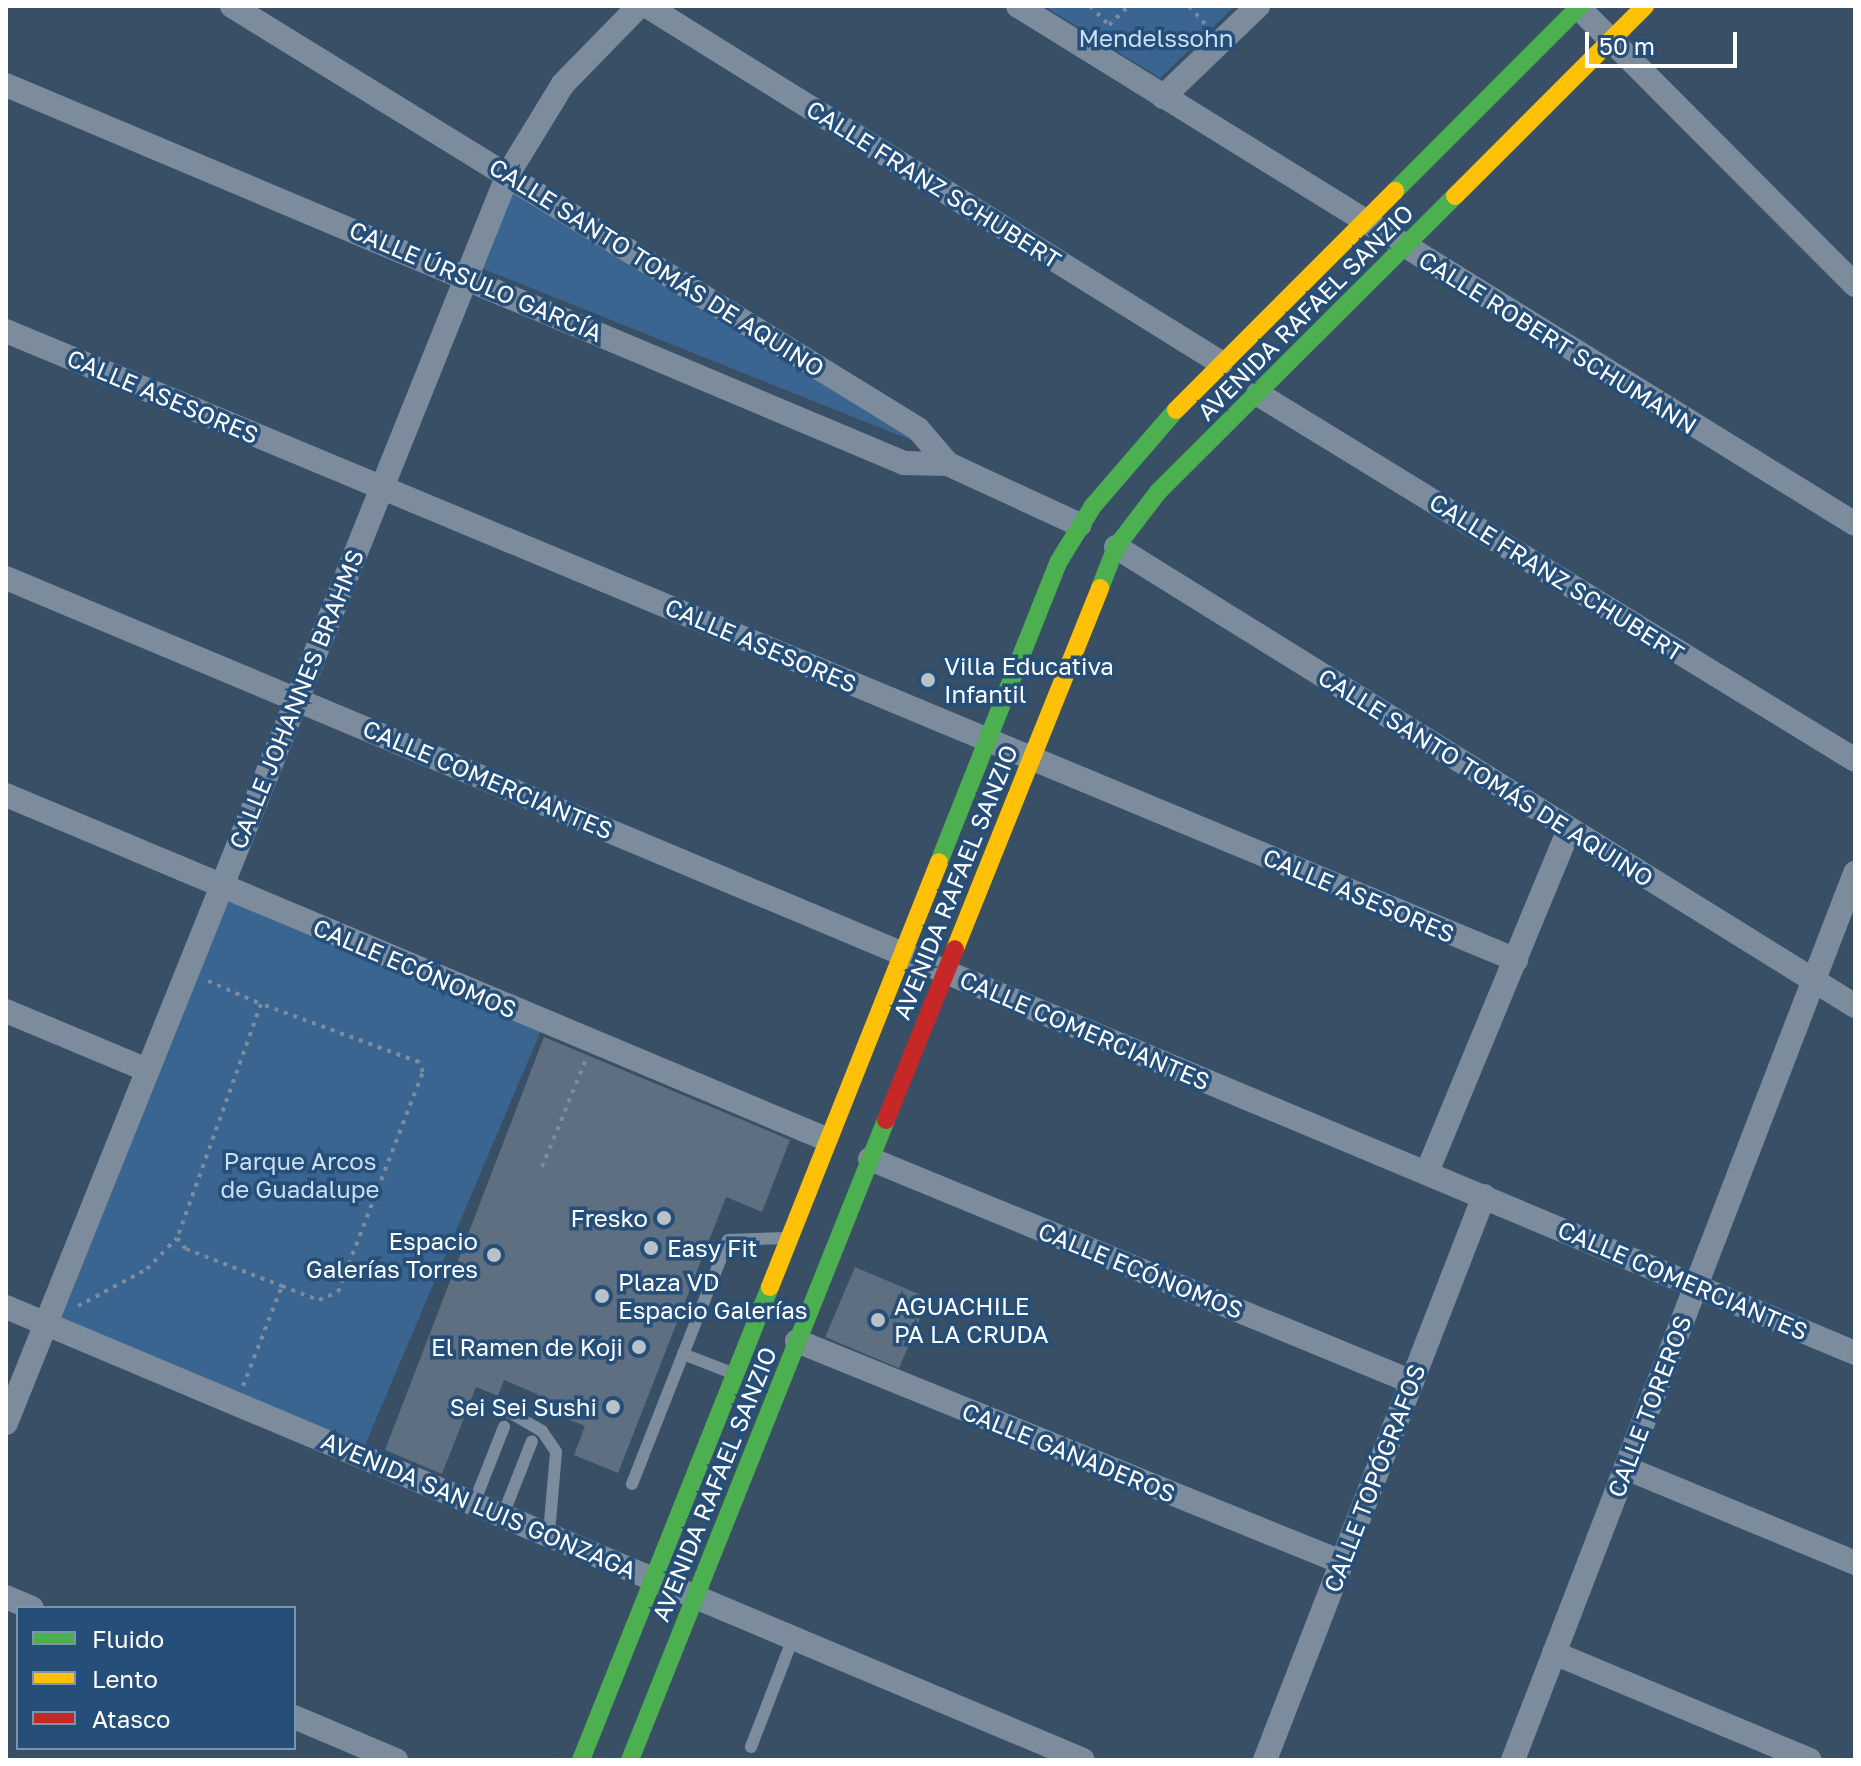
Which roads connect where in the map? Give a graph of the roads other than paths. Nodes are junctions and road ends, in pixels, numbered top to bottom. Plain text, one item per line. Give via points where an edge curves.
1 (232, 6) edge
2 (639, 6) edge
3 (647, 6) edge
4 (1018, 6) edge
5 (1258, 6) edge
6 (1579, 6) edge
7 (1645, 6) edge
8 (1611, 40) junction
9 (6, 85) edge
10 (1163, 97) junction
11 (508, 174) junction
12 (1364, 222) junction
13 (1404, 247) junction
14 (465, 276) junction
15 (1855, 285) edge
16 (6, 331) edge
17 (1221, 363) junction
18 (1258, 394) junction
19 (948, 464) junction
20 (382, 487) junction
21 (1855, 524) edge
22 (1080, 525) junction
23 (1116, 547) junction
24 (6, 578) edge
25 (297, 699) junction
26 (988, 740) junction
27 (1031, 758) junction
28 (1855, 760) edge
29 (6, 795) edge
30 (1569, 829) junction
31 (1855, 873) edge
32 (221, 885) junction
33 (902, 954) junction
34 (1516, 960) junction
35 (944, 972) junction
36 (1813, 981) junction
37 (1855, 1006) edge
38 (6, 1011) edge
39 (147, 1070) junction
40 (826, 1139) junction
41 (870, 1159) junction
42 (1427, 1172) junction
43 (1484, 1196) junction
44 (787, 1238) junction
45 (1695, 1284) junction
46 (6, 1307) edge
47 (46, 1324) junction
48 (797, 1341) junction
49 (1855, 1353) edge
50 (683, 1354) junction
51 (734, 1374) junction
52 (1412, 1382) junction
53 (509, 1412) dead end
54 (6, 1423) edge
55 (504, 1427) dead end
56 (532, 1441) dead end
57 (1626, 1468) junction
58 (632, 1484) dead end
59 (474, 1503) junction
60 (503, 1515) junction
61 (549, 1534) junction
62 (1341, 1562) junction
63 (1855, 1563) edge
64 (654, 1578) junction
65 (6, 1597) edge
66 (695, 1597) junction
67 (27, 1606) edge
68 (793, 1638) junction
69 (1554, 1653) junction
70 (296, 1718) edge
71 (751, 1747) dead end
72 (396, 1760) edge
73 (581, 1760) edge
74 (630, 1760) edge
75 (1083, 1760) edge
76 (1265, 1760) edge
77 (1513, 1760) edge
78 (1810, 1760) edge

1 - 11 street, CALLE SANTO TOMÁS DE AQUINO
2 - 11 street, CALLE JOHANNES BRAHMS via 563,84
3 - 17 street, CALLE FRANZ SCHUBERT
4 - 10 street, CALLE ROBERT SCHUMANN
5 - 10 street
6 - 8 street
6 - 12 main road, AVENIDA RAFAEL SANZIO
7 - 8 main road, AVENIDA RAFAEL SANZIO
8 - 13 main road, AVENIDA RAFAEL SANZIO
8 - 15 street
9 - 14 street, CALLE ÚRSULO GARCÍA
10 - 12 street, CALLE ROBERT SCHUMANN
11 - 14 street, CALLE JOHANNES BRAHMS
11 - 19 street, CALLE SANTO TOMÁS DE AQUINO via 918,429
12 - 13 street, CALLE ROBERT SCHUMANN
12 - 17 main road, AVENIDA RAFAEL SANZIO
13 - 18 main road, AVENIDA RAFAEL SANZIO
13 - 21 street, CALLE ROBERT SCHUMANN
14 - 19 street, CALLE ÚRSULO GARCÍA via 904,463
14 - 20 street, CALLE JOHANNES BRAHMS
16 - 20 street, CALLE ASESORES
17 - 22 main road, AVENIDA RAFAEL SANZIO
18 - 23 main road, AVENIDA RAFAEL SANZIO via 1158,492
18 - 28 street, CALLE FRANZ SCHUBERT
19 - 22 street, CALLE SANTO TOMÁS DE AQUINO
20 - 25 street, CALLE JOHANNES BRAHMS
20 - 26 street, CALLE ASESORES
22 - 26 main road, AVENIDA RAFAEL SANZIO
23 - 27 main road, AVENIDA RAFAEL SANZIO
23 - 30 street, CALLE SANTO TOMÁS DE AQUINO
24 - 25 street, CALLE COMERCIANTES
25 - 32 street, CALLE JOHANNES BRAHMS
25 - 33 street, CALLE COMERCIANTES
26 - 27 street, CALLE ASESORES
26 - 33 main road, AVENIDA RAFAEL SANZIO
27 - 34 street, CALLE ASESORES
27 - 35 main road, AVENIDA RAFAEL SANZIO
29 - 32 street, CALLE ECÓNOMOS
30 - 34 street
30 - 36 street, CALLE SANTO TOMÁS DE AQUINO
31 - 36 street, CALLE TOREROS
32 - 39 street, CALLE JOHANNES BRAHMS
32 - 40 street, CALLE ECÓNOMOS
33 - 35 street, CALLE COMERCIANTES
33 - 40 main road, AVENIDA RAFAEL SANZIO
34 - 42 street
35 - 41 main road, AVENIDA RAFAEL SANZIO
35 - 42 street, CALLE COMERCIANTES
36 - 37 street, CALLE SANTO TOMÁS DE AQUINO
36 - 45 street, CALLE TOREROS
38 - 39 street
39 - 47 street, CALLE JOHANNES BRAHMS
40 - 44 main road, AVENIDA RAFAEL SANZIO
41 - 48 main road, AVENIDA RAFAEL SANZIO
41 - 52 street, CALLE ECÓNOMOS
42 - 43 street, CALLE COMERCIANTES
43 - 45 street, CALLE COMERCIANTES
43 - 52 street, CALLE TOPÓGRAFOS
44 - 50 lane via 728,1240
44 - 51 main road, AVENIDA RAFAEL SANZIO
45 - 49 street, CALLE COMERCIANTES
45 - 57 street, CALLE TOREROS
46 - 47 street, AVENIDA SAN LUIS GONZAGA
47 - 54 street, CALLE JOHANNES BRAHMS
47 - 59 street, AVENIDA SAN LUIS GONZAGA
48 - 62 street, CALLE GANADEROS
48 - 66 main road, AVENIDA RAFAEL SANZIO
50 - 51 lane
50 - 58 lane
51 - 64 main road, AVENIDA RAFAEL SANZIO
52 - 62 street, CALLE TOPÓGRAFOS
53 - 61 lane via 542,1431 556,1452
55 - 59 lane
56 - 60 lane
57 - 63 street
57 - 69 street, CALLE TOREROS
59 - 60 street, AVENIDA SAN LUIS GONZAGA
60 - 61 street, AVENIDA SAN LUIS GONZAGA
61 - 64 street, AVENIDA SAN LUIS GONZAGA
62 - 76 street, CALLE TOPÓGRAFOS
64 - 66 street, AVENIDA SAN LUIS GONZAGA
64 - 73 main road, AVENIDA RAFAEL SANZIO
65 - 67 street
66 - 68 street, AVENIDA SAN LUIS GONZAGA
66 - 74 main road, AVENIDA RAFAEL SANZIO
68 - 71 lane
68 - 75 street, AVENIDA SAN LUIS GONZAGA
69 - 77 street, CALLE TOREROS
69 - 78 street
70 - 72 street

